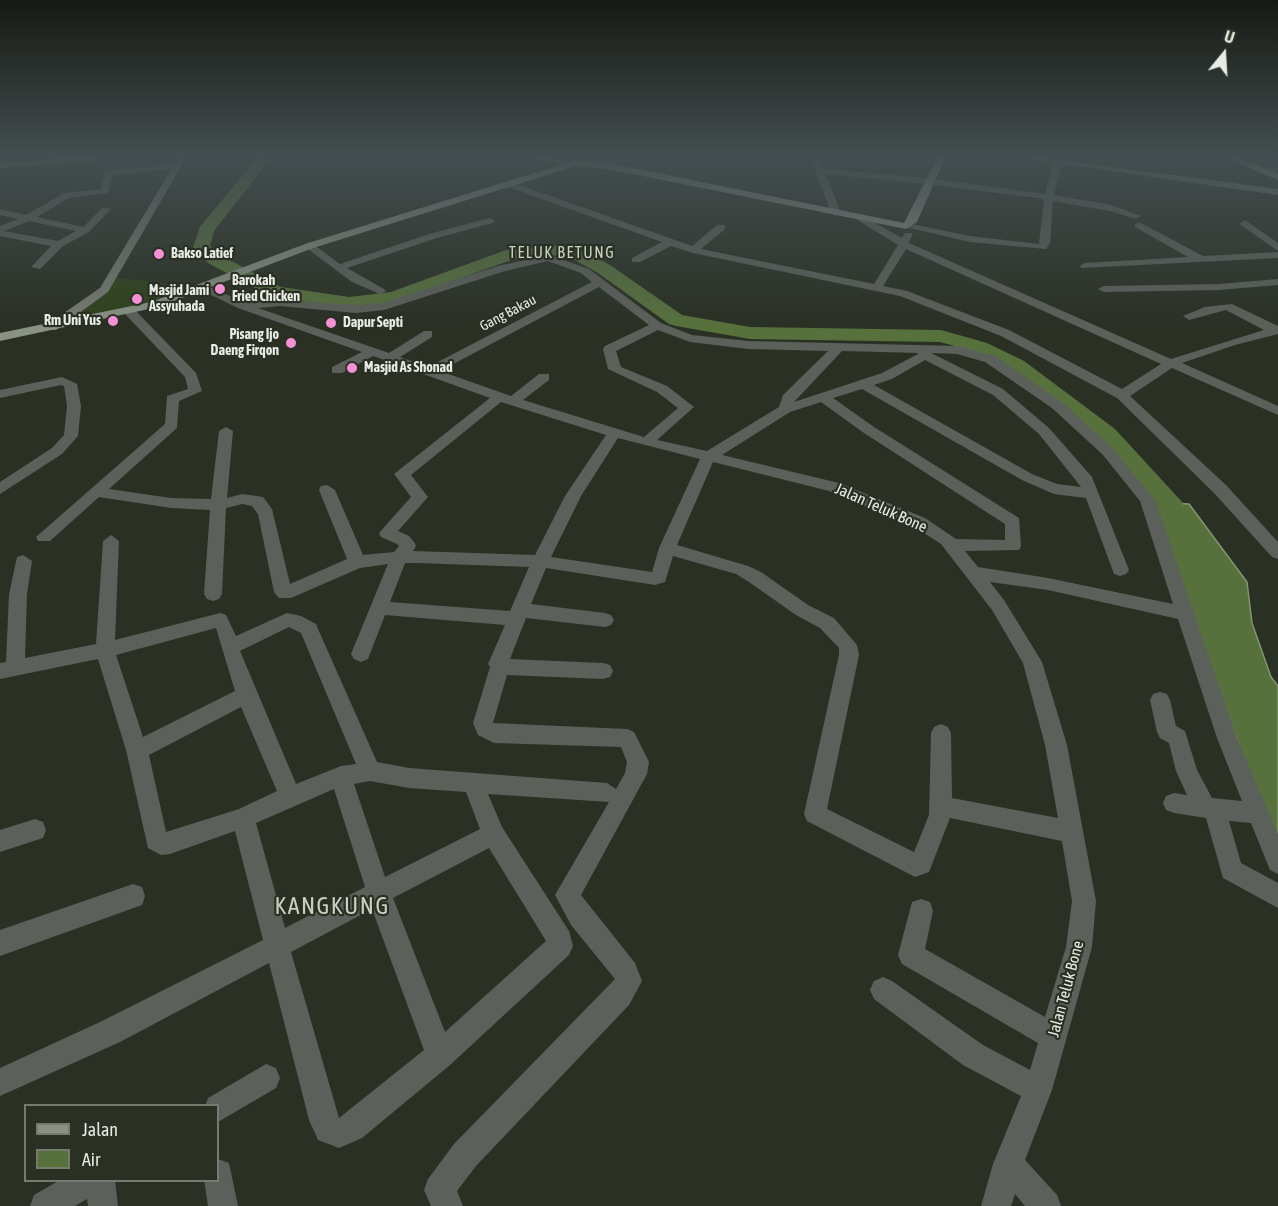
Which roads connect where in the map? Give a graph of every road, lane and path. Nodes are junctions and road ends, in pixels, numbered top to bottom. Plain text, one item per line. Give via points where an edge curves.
1 (8, 214) edge
2 (34, 214) edge
3 (101, 214) edge
4 (149, 214) edge
5 (414, 214) edge
6 (591, 214) edge
7 (842, 214) edge
8 (915, 214) edge
9 (1047, 214) edge
10 (1124, 214) edge
11 (26, 219) junction
12 (861, 219) junction
13 (490, 221) dead end
14 (1245, 223) dead end
15 (906, 226) junction
16 (721, 227) dead end
17 (85, 230) junction
18 (0, 231) edge
19 (669, 243) junction
20 (58, 244) junction
21 (904, 244) junction
22 (309, 246) junction
23 (1278, 248) edge
24 (693, 250) junction
25 (375, 255) junction
26 (1278, 255) edge
27 (1200, 259) junction
28 (636, 260) dead end
29 (389, 265) dead end
30 (1085, 266) dead end
31 (36, 267) dead end
32 (338, 268) junction
33 (601, 282) junction
34 (1278, 282) edge
35 (206, 287) junction
36 (878, 287) junction
37 (1219, 287) junction
38 (1104, 290) dead end
39 (380, 291) dead end
40 (242, 306) junction
41 (129, 311) junction
42 (1189, 316) dead end
43 (657, 326) junction
44 (52, 327) junction
45 (1277, 327) edge
46 (428, 334) dead end
47 (0, 338) edge
48 (838, 348) junction
49 (372, 352) junction
50 (924, 352) junction
51 (390, 358) junction
52 (1172, 363) junction
53 (337, 370) dead end
54 (428, 372) junction
55 (544, 377) dead end
56 (865, 385) junction
57 (0, 394) edge
58 (1122, 394) junction
59 (825, 398) junction
60 (506, 399) junction
61 (785, 409) junction
62 (1278, 411) edge
63 (226, 430) dead end
64 (615, 432) junction
65 (646, 442) junction
66 (708, 457) junction
67 (0, 489) edge
68 (327, 490) dead end
69 (98, 492) junction
70 (1092, 493) junction
71 (218, 505) junction
72 (44, 537) dead end
73 (111, 541) dead end
74 (951, 545) junction
75 (667, 548) junction
76 (1276, 549) edge
77 (399, 557) junction
78 (23, 561) dead end
79 (540, 561) junction
80 (357, 562) junction
81 (1120, 570) dead end
82 (973, 573) junction
83 (213, 594) dead end
84 (381, 608) junction
85 (1185, 614) junction
86 (517, 615) junction
87 (605, 620) dead end
88 (229, 648) junction
89 (105, 650) junction
90 (361, 654) dead end
91 (500, 666) junction
92 (8, 669) edge
93 (603, 671) dead end
94 (246, 695) junction
95 (1160, 700) dead end
96 (941, 734) dead end
97 (137, 750) junction
98 (370, 771) junction
99 (341, 776) junction
100 (473, 783) junction
101 (607, 794) dead end
102 (290, 795) junction
103 (1174, 803) dead end
104 (941, 806) junction
105 (1210, 808) junction
106 (1260, 813) junction
107 (243, 818) junction
108 (35, 830) dead end
109 (1072, 832) junction
110 (493, 834) junction
111 (0, 841) edge
112 (1278, 862) edge
113 (379, 894) junction
114 (133, 896) dead end
115 (1278, 896) edge
116 (921, 911) dead end
117 (0, 943) edge
118 (278, 946) junction
119 (883, 990) dead end
120 (1053, 1037) junction
121 (440, 1055) junction
122 (266, 1078) dead end
123 (0, 1082) edge
124 (1038, 1090) junction
125 (219, 1107) edge
126 (1008, 1164) junction
127 (219, 1180) edge
128 (87, 1182) edge
129 (100, 1182) edge
130 (444, 1198) edge
131 (45, 1206) edge
132 (103, 1206) edge
133 (223, 1206) edge
134 (996, 1206) edge
135 (1046, 1206) edge

1 - 11 street
2 - 11 street
3 - 17 street
4 - 44 street via 104,290
5 - 22 main road
6 - 19 street
7 - 12 main road
8 - 15 main road
9 - 15 street via 1042,247 970,239
10 - 27 street
11 - 17 street
11 - 18 street
12 - 15 main road
12 - 21 street
13 - 25 street
14 - 23 street
15 - 21 street via 911,232
16 - 24 street
17 - 20 street
18 - 20 street
19 - 24 street
19 - 28 street
20 - 31 street
21 - 36 street
21 - 52 street
22 - 32 street
22 - 35 main road
24 - 36 street
25 - 29 street
25 - 32 street
26 - 27 street
27 - 30 street
32 - 39 street
33 - 40 street via 563,261 549,258 502,268 384,306
33 - 43 street
33 - 54 street, Gang Bakau
34 - 37 street
35 - 40 street, Jalan Teluk Bone
35 - 41 main road
36 - 58 street via 982,322
37 - 38 street
37 - 45 street
40 - 49 street, Jalan Teluk Bone
41 - 44 main road
41 - 69 street via 191,376 195,391 172,399 172,425
42 - 45 street via 1228,306
43 - 48 street via 690,338 737,345
43 - 65 street via 609,349 615,369 662,389 687,407
44 - 47 main road
45 - 52 street
46 - 51 street
48 - 50 street
48 - 61 street via 788,398
49 - 51 street, Jalan Teluk Bone
49 - 53 street
50 - 56 street
50 - 70 street via 998,392 1020,409 1071,462
50 - 85 street via 958,350 990,359 1056,405 1108,452 1147,500
51 - 54 street, Jalan Teluk Bone
52 - 58 street
52 - 62 street
54 - 60 street, Jalan Teluk Bone
55 - 60 street
56 - 59 street
56 - 70 street via 1027,477 1054,489
57 - 67 street via 62,381 70,384 74,406 71,436 57,451
58 - 76 street
59 - 61 street
59 - 74 street via 888,444 1013,522 1013,546
60 - 64 street, Jalan Teluk Bone
60 - 77 street via 402,474 420,497 387,533 408,546
61 - 66 street
63 - 71 street
64 - 65 street, Jalan Teluk Bone
64 - 79 street via 573,496
65 - 66 street, Jalan Teluk Bone
66 - 74 street, Jalan Teluk Bone via 798,476 834,488 919,522
66 - 75 street
68 - 80 street
69 - 71 street via 171,503
69 - 72 street
70 - 81 street
71 - 80 street via 257,501 266,513 283,592
71 - 83 street
73 - 89 street
74 - 82 street, Jalan Teluk Bone
75 - 79 street via 659,577 650,580
75 - 104 street via 755,577 827,623 848,645 815,814 915,865 921,864
77 - 79 street
77 - 80 street
77 - 84 street
78 - 92 street
79 - 86 street
82 - 85 street via 1048,584
82 - 109 street, Jalan Teluk Bone via 998,605 1032,662 1056,745
84 - 86 street
84 - 90 street
85 - 106 street via 1227,738
86 - 87 street
86 - 91 street
88 - 89 street via 220,620
88 - 94 street
88 - 98 street via 287,620 309,628
89 - 92 street
89 - 97 street
91 - 93 street
91 - 130 street via 483,723 485,729 494,734 627,738 638,762 626,792 567,895 629,981 620,996 465,1155
94 - 97 street
94 - 102 street
95 - 105 street via 1167,732 1178,737 1187,771
96 - 104 street
97 - 107 street via 156,840 161,844
98 - 99 street
98 - 100 street
99 - 102 street
99 - 113 street
100 - 101 street
100 - 110 street
102 - 107 street
103 - 105 street
104 - 109 street
105 - 106 street
105 - 115 street via 1231,870
106 - 112 street
107 - 118 street
108 - 111 street
109 - 120 street, Jalan Teluk Bone via 1084,901 1079,947
110 - 113 street
110 - 121 street via 560,940 560,946
113 - 118 street
113 - 121 street
114 - 117 street
116 - 120 street via 911,955
118 - 121 street via 328,1130 339,1133 352,1128
118 - 123 street via 110,1032
119 - 124 street via 950,1040
120 - 124 street, Jalan Teluk Bone
122 - 125 street
124 - 126 street, Jalan Teluk Bone
126 - 134 street, Jalan Teluk Bone
126 - 135 street
127 - 133 street
128 - 131 street
129 - 132 street

